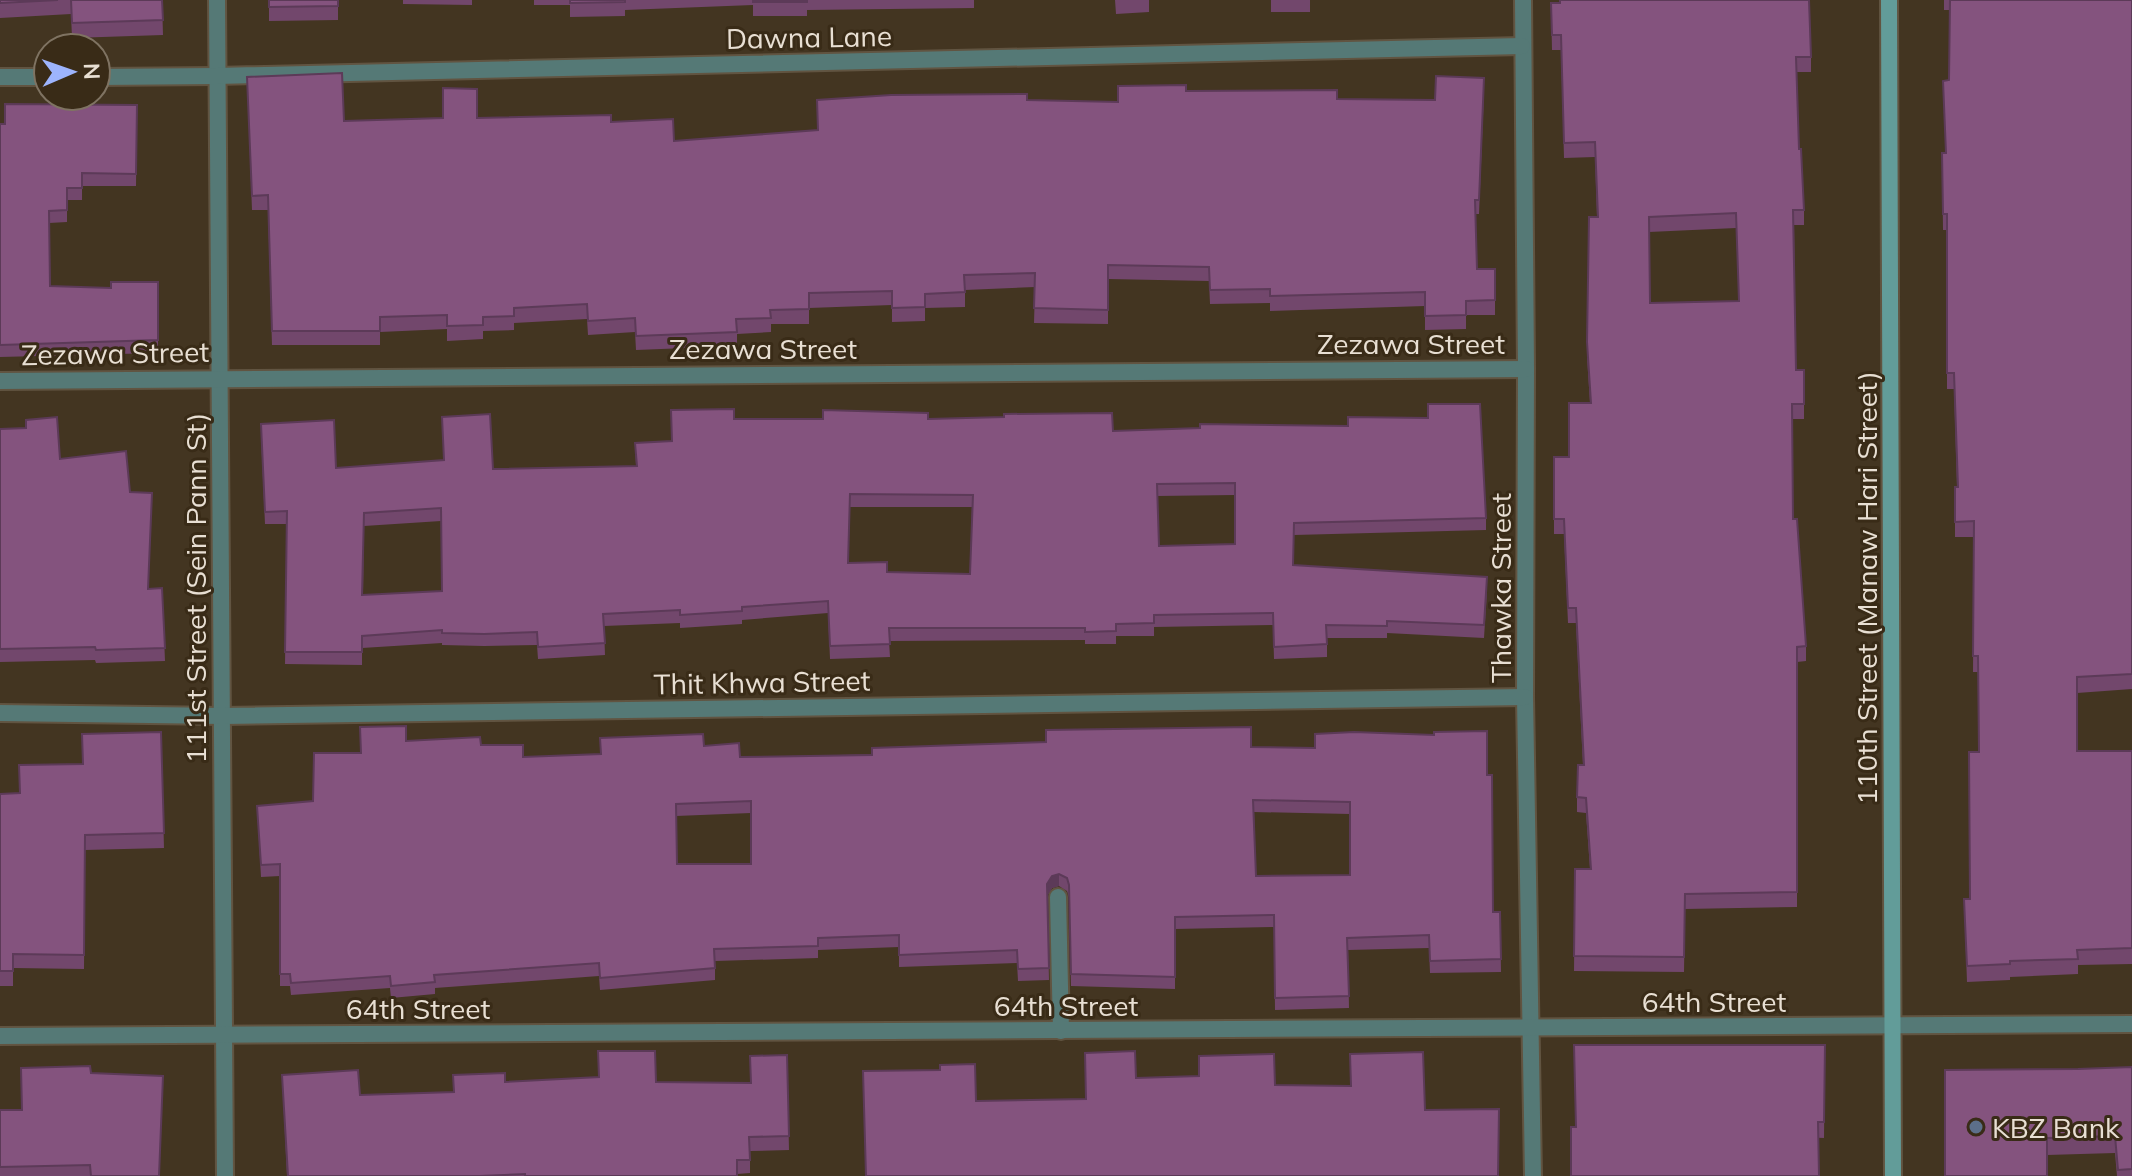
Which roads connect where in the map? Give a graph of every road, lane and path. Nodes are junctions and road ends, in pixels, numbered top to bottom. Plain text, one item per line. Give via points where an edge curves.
1 (217, 0) edge
2 (1523, 0) edge
3 (1889, 0) edge
4 (1522, 46) junction
5 (217, 76) junction
6 (0, 77) edge
7 (32, 77) edge
8 (112, 77) edge
9 (1526, 369) junction
10 (220, 378) junction
11 (0, 381) edge
12 (1525, 697) junction
13 (0, 713) edge
14 (223, 716) junction
15 (1058, 897) dead end
16 (2132, 1024) edge
17 (1894, 1027) junction
18 (1530, 1028) junction
19 (1061, 1031) junction
20 (225, 1035) junction
21 (0, 1036) edge
22 (225, 1176) edge
23 (1533, 1176) edge
24 (1893, 1176) edge

1 - 5 street, 111st Street (Sein Pann St)
2 - 4 street, Thawka Street
3 - 17 main road, 110th Street (Manaw Hari Street)
4 - 5 street, Dawna Lane
4 - 9 street, Thawka Street
5 - 8 street, Dawna Lane
5 - 10 street, 111st Street (Sein Pann St)
6 - 7 street
9 - 10 street, Zezawa Street
9 - 12 street, Thawka Street
10 - 11 street, Zezawa Street
10 - 14 street, 111st Street (Sein Pann St)
12 - 14 street, Thit Khwa Street
12 - 18 street, Thawka Street
13 - 14 street, Thit Khwa Street
14 - 20 street, 111st Street (Sein Pann St)
15 - 19 street
16 - 17 street, 64th Street
17 - 18 street, 64th Street
17 - 24 main road, 110th Street (Manaw Hari Street)
18 - 19 street, 64th Street
18 - 23 street, Thawka Street
19 - 20 street, 64th Street
20 - 21 street, 64th Street
20 - 22 street, 111st Street (Sein Pann St)

